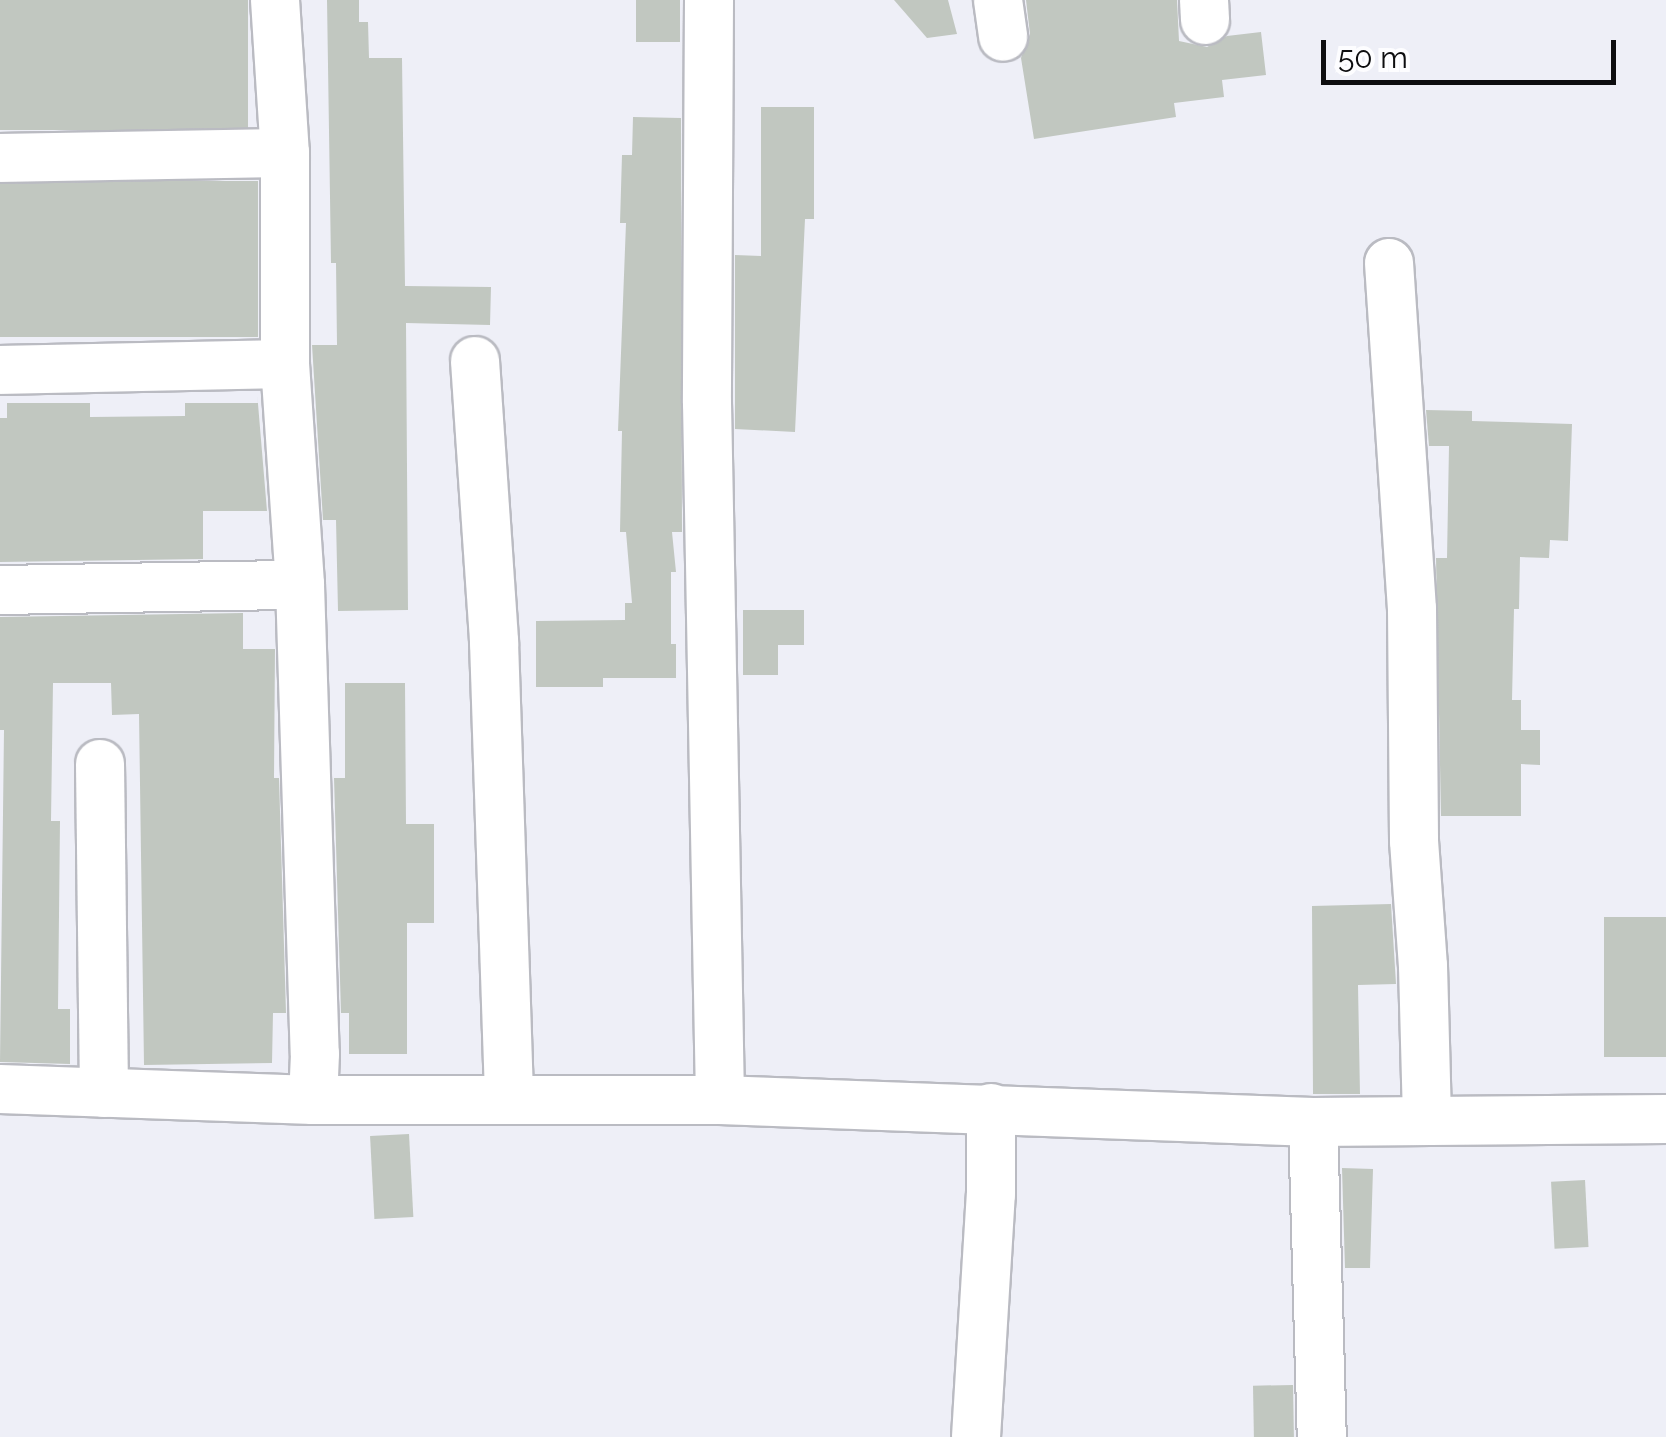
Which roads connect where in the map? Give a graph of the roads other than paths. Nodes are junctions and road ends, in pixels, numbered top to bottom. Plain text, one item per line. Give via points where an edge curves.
1 (275, 0) edge
2 (709, 0) edge
3 (286, 153) junction
4 (0, 158) edge
5 (1390, 263) dead end
6 (475, 361) dead end
7 (286, 364) junction
8 (0, 370) edge
9 (300, 584) junction
10 (0, 590) edge
11 (100, 764) dead end
12 (0, 1089) edge
13 (104, 1093) junction
14 (313, 1100) junction
15 (509, 1100) junction
16 (720, 1100) junction
17 (990, 1108) junction
18 (1427, 1119) junction
19 (1666, 1119) edge
20 (1313, 1122) junction
21 (976, 1437) edge
22 (1322, 1437) edge

1 - 3 street
2 - 16 street via 707,403
3 - 4 street
3 - 7 street
5 - 18 street via 1412,608
6 - 15 street via 494,642
7 - 8 street
7 - 9 street
9 - 10 street
9 - 14 street
11 - 13 street
12 - 13 street
13 - 14 street
14 - 15 street
15 - 16 street
16 - 17 street
17 - 20 street
17 - 21 street
18 - 19 street
18 - 20 street
20 - 22 street

